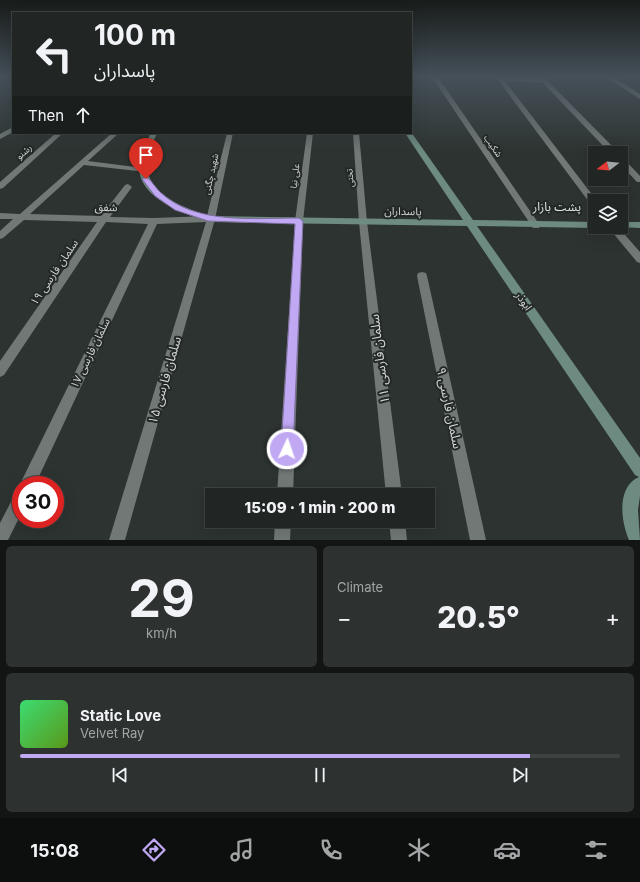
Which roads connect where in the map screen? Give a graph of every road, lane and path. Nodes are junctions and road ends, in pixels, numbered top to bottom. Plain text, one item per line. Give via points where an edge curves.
1 (452, 102) edge
2 (517, 102) edge
3 (565, 102) edge
4 (12, 130) edge
5 (59, 134) edge
6 (115, 134) edge
7 (154, 134) edge
8 (230, 134) edge
9 (310, 134) edge
10 (356, 134) edge
11 (409, 134) edge
12 (0, 137) edge
13 (607, 146) edge
14 (82, 163) junction
15 (628, 168) edge
16 (143, 170) junction
17 (640, 180) edge
18 (2, 182) edge
19 (128, 187) dead end
20 (588, 195) edge
21 (0, 216) edge
22 (22, 217) junction
23 (104, 219) junction
24 (211, 220) junction
25 (154, 221) junction
26 (299, 221) junction
27 (363, 222) junction
28 (472, 224) junction
29 (588, 225) edge
30 (628, 225) edge
31 (640, 225) edge
32 (536, 226) junction
33 (619, 234) edge
34 (0, 236) edge
35 (640, 259) edge
36 (422, 276) dead end
37 (0, 371) edge
38 (640, 470) edge
39 (31, 476) edge
40 (640, 484) edge
41 (285, 488) edge
42 (393, 488) edge
43 (12, 515) edge
44 (283, 528) edge
45 (398, 528) edge
46 (0, 540) edge
47 (118, 540) edge
48 (282, 540) edge
49 (399, 540) edge
50 (478, 540) edge
51 (637, 540) edge

1 - 32 street, شکیب
2 - 20 street
3 - 13 street
4 - 12 street
5 - 18 street, رشنو
6 - 14 street
7 - 16 main road
8 - 24 street, شهید چگنی
9 - 26 street, علی نیا
10 - 27 street, تختی
11 - 28 main road, ابوذر
14 - 16 street
14 - 22 street
15 - 17 street
16 - 24 main road, پاسداران via 146,179 158,194 178,208
19 - 23 street, سلمان فارسی ۱۹
21 - 22 street, شفق
22 - 23 street, شفق
22 - 34 street
23 - 25 street, شفق
23 - 37 street, سلمان فارسی ۱۹
24 - 25 street, شفق
24 - 26 main road, پاسداران
24 - 47 street, سلمان فارسی ۱۵
25 - 39 street, سلمان فارسی ۱۷
26 - 27 main road, پاسداران
26 - 41 street, علی نیا
27 - 28 main road, پاسداران
27 - 42 street, سلمان فارسی ۱۱
28 - 32 main road, پاسداران
28 - 38 main road, ابوذر
29 - 32 main road, پاسداران
30 - 31 main road
33 - 35 street
36 - 50 street, سلمان فارسی ۹
40 - 51 main road via 636,487 631,500 630,516
43 - 46 street
44 - 48 street
45 - 49 street

